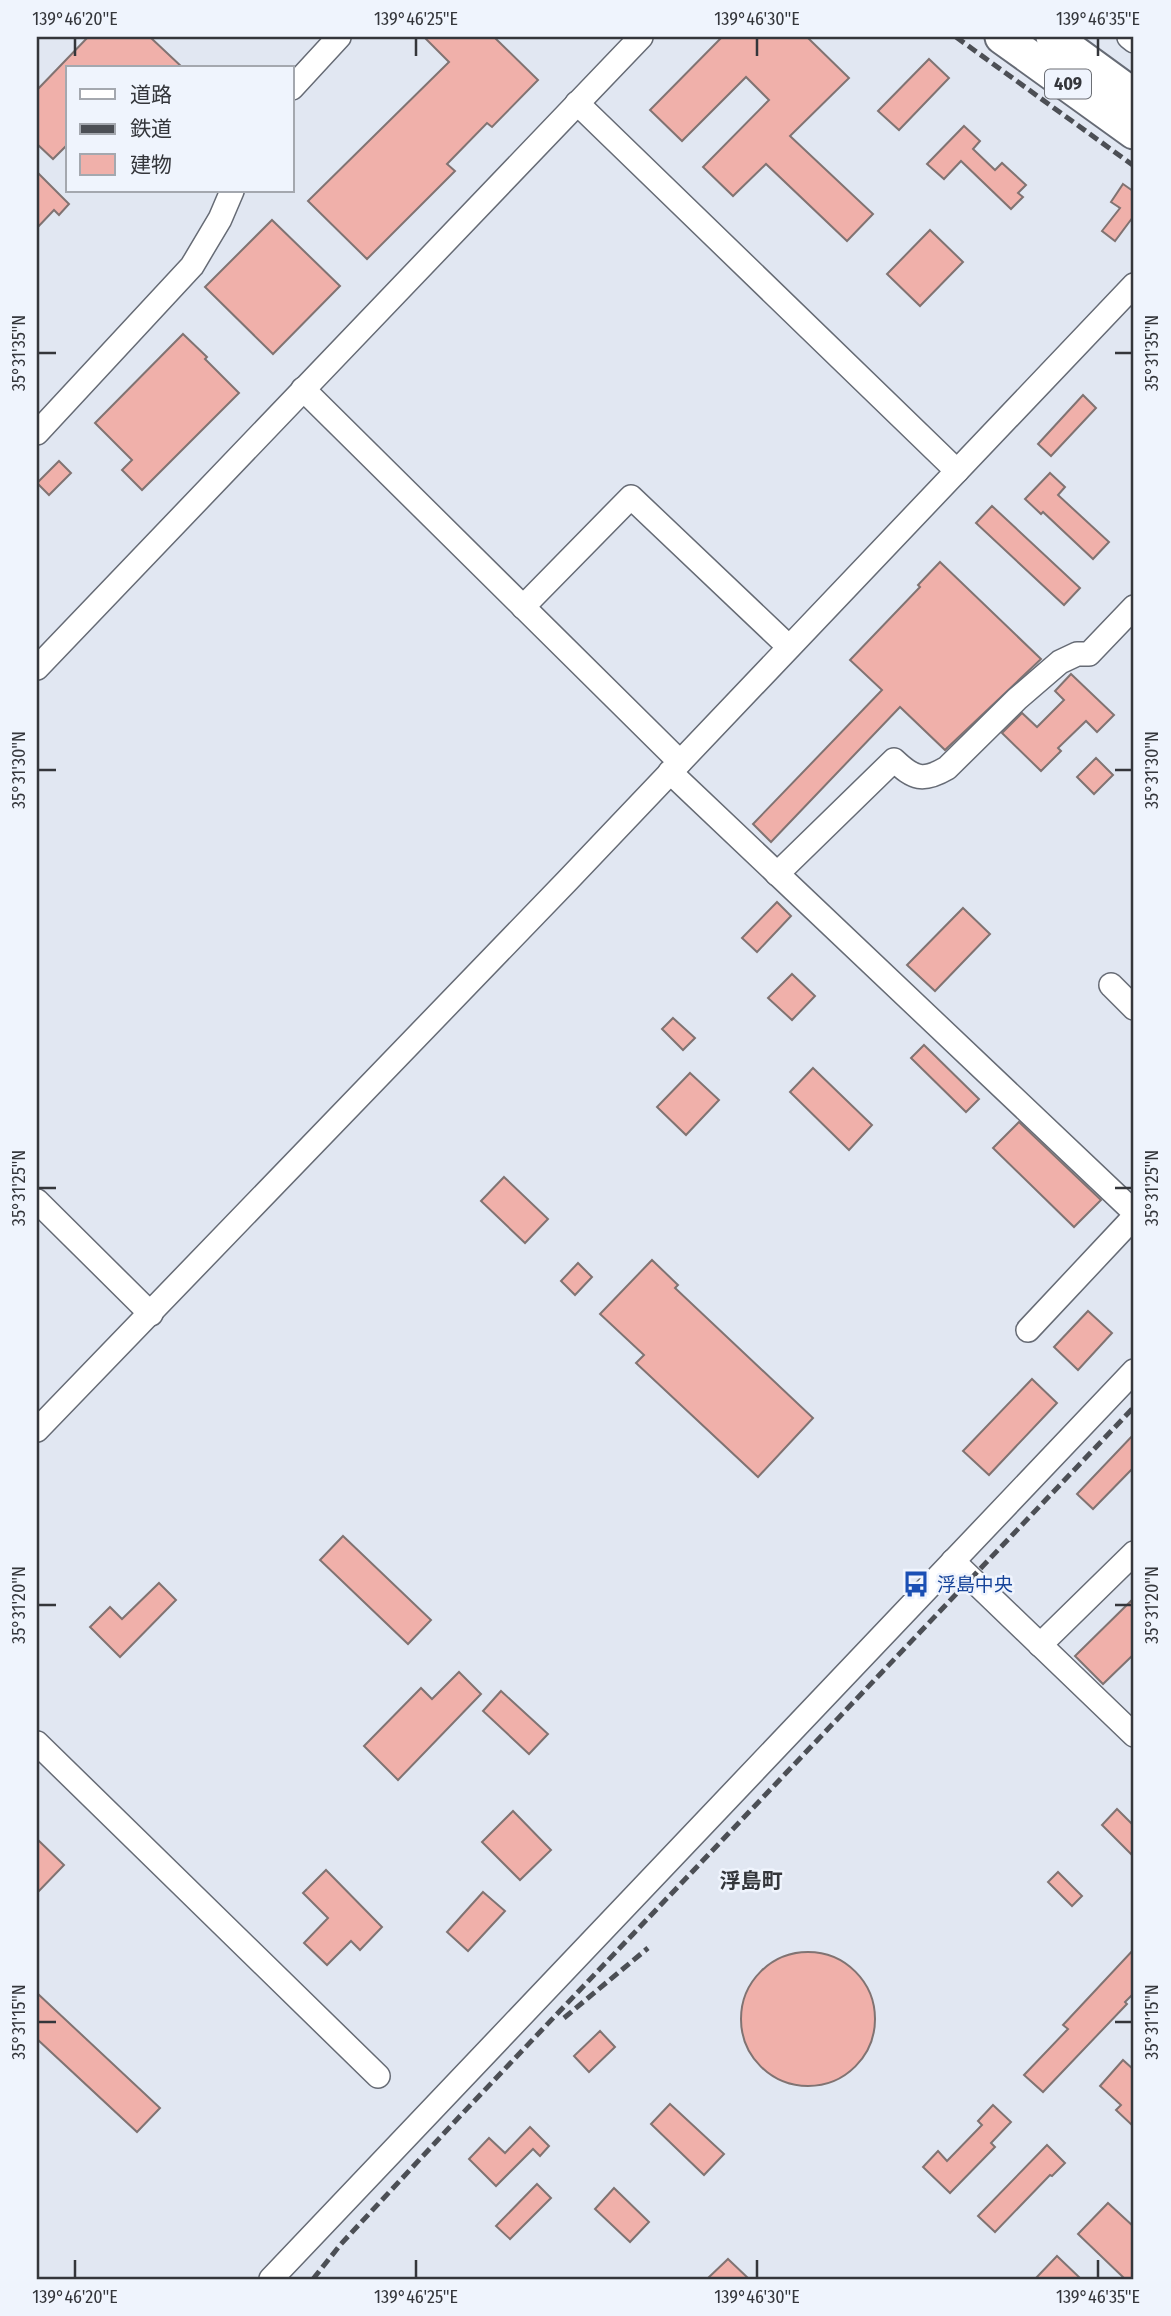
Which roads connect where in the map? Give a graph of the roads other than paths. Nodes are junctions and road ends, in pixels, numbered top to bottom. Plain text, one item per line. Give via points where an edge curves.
1 (340, 37) edge
2 (641, 37) edge
3 (1002, 37) edge
4 (1027, 37) edge
5 (1053, 37) edge
6 (1077, 37) edge
7 (1129, 37) edge
8 (1134, 41) edge
9 (1134, 78) edge
10 (294, 86) edge
11 (1134, 96) edge
12 (577, 103) junction
13 (1134, 115) edge
14 (1134, 132) edge
15 (232, 192) edge
16 (1134, 285) edge
17 (303, 389) junction
18 (37, 433) edge
19 (957, 471) junction
20 (523, 607) junction
21 (1134, 607) edge
22 (789, 647) junction
23 (37, 668) edge
24 (675, 767) junction
25 (777, 874) junction
26 (1111, 985) dead end
27 (1134, 1008) edge
28 (37, 1201) edge
29 (1134, 1215) edge
30 (151, 1314) junction
31 (1028, 1330) dead end
32 (1134, 1371) edge
33 (37, 1430) edge
34 (1134, 1553) edge
35 (953, 1561) junction
36 (1040, 1645) junction
37 (1134, 1735) edge
38 (37, 1744) edge
39 (378, 2076) dead end
40 (271, 2279) edge

1 - 10 street
2 - 12 street
3 - 14 highway, 409
4 - 13 highway
5 - 11 highway
6 - 9 highway, 409
7 - 8 street
12 - 17 street
12 - 19 street
15 - 18 street via 192,266
16 - 19 street
17 - 20 street
17 - 23 street
19 - 22 street
20 - 22 street via 631,497
20 - 24 street
21 - 25 street via 1089,654 1060,662 1017,699 947,768 922,778 894,761
22 - 24 street
24 - 25 street
24 - 30 street
25 - 29 street
26 - 27 street
28 - 30 street
29 - 31 street
30 - 33 street
32 - 35 street
34 - 36 street
35 - 36 street
35 - 40 street
36 - 37 street
38 - 39 street

